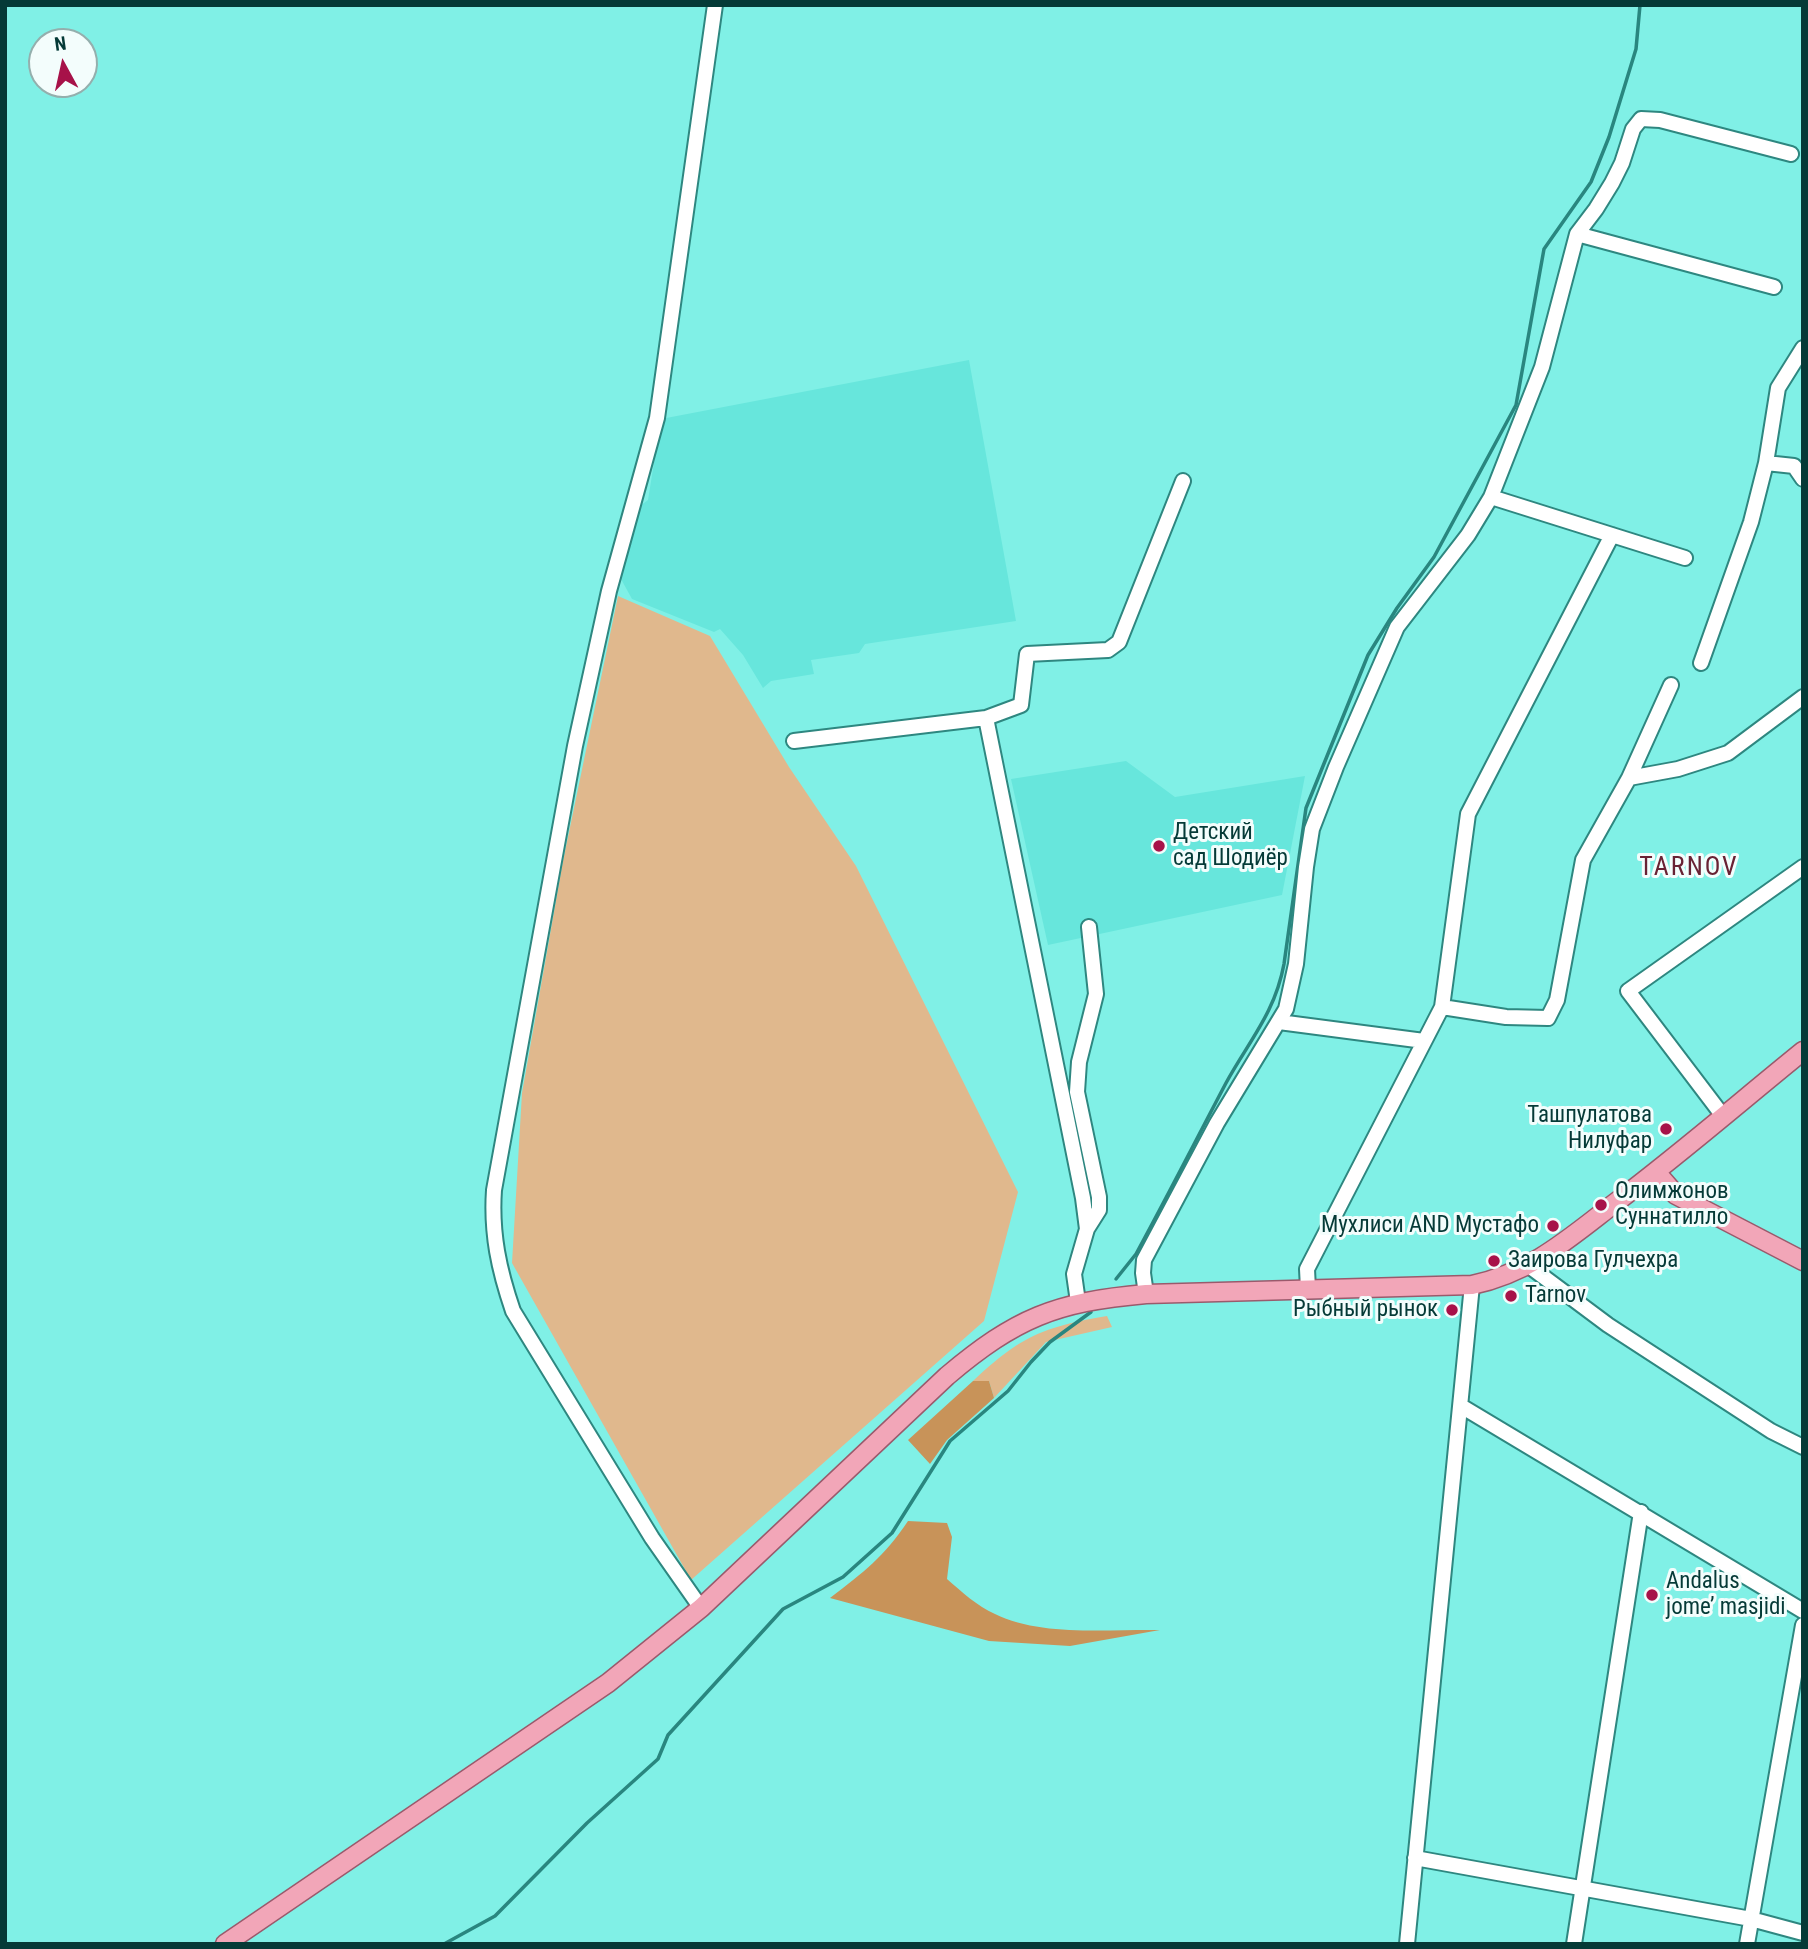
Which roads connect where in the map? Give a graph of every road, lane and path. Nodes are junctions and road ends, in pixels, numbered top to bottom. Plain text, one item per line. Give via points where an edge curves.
1 (715, 5) edge
2 (1791, 154) dead end
3 (1577, 234) junction
4 (1774, 287) dead end
5 (1803, 348) edge
6 (1766, 463) junction
7 (1803, 479) edge
8 (1183, 481) dead end
9 (1491, 497) junction
10 (1612, 535) junction
11 (1685, 558) dead end
12 (1701, 663) dead end
13 (1671, 685) dead end
14 (1803, 697) edge
15 (986, 718) junction
16 (794, 741) dead end
17 (1629, 778) junction
18 (1803, 867) edge
19 (1089, 927) dead end
20 (1442, 1007) junction
21 (1279, 1022) junction
22 (1424, 1041) junction
23 (1803, 1051) edge
24 (1723, 1116) junction
25 (1656, 1172) junction
26 (1087, 1229) junction
27 (1801, 1256) edge
28 (1529, 1266) junction
29 (1472, 1285) junction
30 (1308, 1289) junction
31 (1146, 1294) junction
32 (1078, 1302) junction
33 (1461, 1406) junction
34 (1803, 1447) edge
35 (1641, 1512) junction
36 (702, 1608) junction
37 (1803, 1611) edge
38 (1803, 1625) edge
39 (1415, 1858) junction
40 (1583, 1889) junction
41 (1751, 1919) junction
42 (1803, 1933) edge
43 (225, 1944) edge
44 (1407, 1944) edge
45 (1574, 1944) edge
46 (1747, 1944) edge

1 - 36 street via 657,418 609,592 575,746 492,1221 513,1311 652,1538
2 - 3 street via 1642,119 1633,129 1612,183
3 - 4 street
3 - 9 street via 1542,367
5 - 6 street via 1778,388
6 - 7 street via 1794,466
6 - 12 street via 1751,522
8 - 15 street via 1119,642 1108,650 1027,654 1021,705
9 - 10 street
9 - 21 street via 1468,535 1397,627 1336,767 1312,829 1296,964
10 - 11 street
10 - 20 street via 1468,814
13 - 17 street
14 - 17 street via 1728,753
15 - 16 street
15 - 26 street
17 - 20 street via 1583,860 1556,1000 1548,1018
18 - 24 street via 1628,991
19 - 26 street via 1096,994 1076,1076 1099,1197 1098,1210
20 - 22 street
21 - 22 street
21 - 31 street via 1217,1123 1144,1260
22 - 30 street via 1307,1269
23 - 24 main road
24 - 25 main road
25 - 27 main road via 1676,1195
25 - 28 main road
26 - 32 street via 1074,1274
28 - 29 main road
28 - 34 street via 1608,1325
29 - 30 main road
29 - 33 street
30 - 31 main road
31 - 32 main road
32 - 36 main road via 1032,1317 977,1351
33 - 35 street
33 - 39 street
35 - 37 street
35 - 40 street
36 - 43 main road via 608,1683
38 - 41 street
39 - 40 street
39 - 44 street
40 - 41 street
40 - 45 street
41 - 42 street
41 - 46 street

